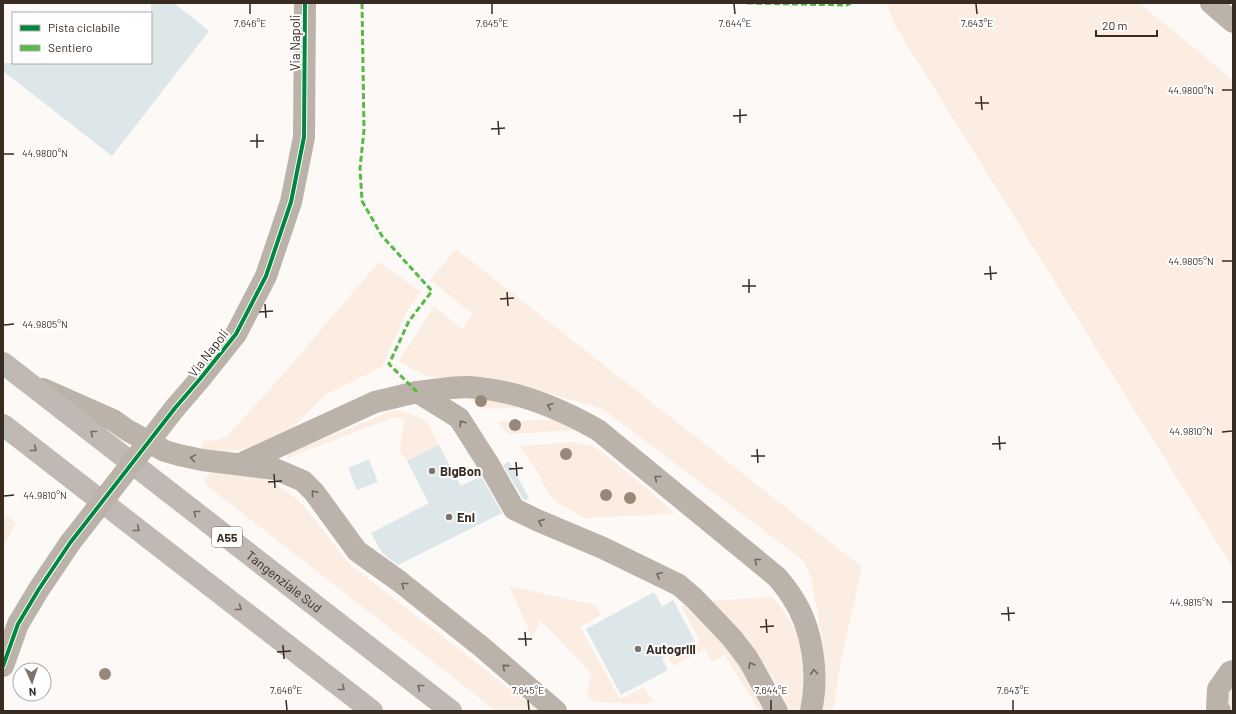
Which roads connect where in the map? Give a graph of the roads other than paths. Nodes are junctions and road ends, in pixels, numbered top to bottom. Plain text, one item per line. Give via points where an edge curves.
1 (305, 3) edge
2 (1211, 3) edge
3 (1233, 22) edge
4 (3, 363) edge
5 (27, 382) junction
6 (417, 392) junction
7 (3, 425) edge
8 (240, 464) junction
9 (3, 666) edge
10 (1233, 671) edge
11 (372, 711) edge
12 (451, 711) edge
13 (556, 711) edge
14 (777, 711) edge
15 (811, 711) edge
16 (1220, 711) edge

1 - 9 street, Via Napoli, bridge via 304,137 291,202 266,276 236,334 70,543 18,624
2 - 3 street
4 - 5 highway, Tangenziale Sud / A55
8 -> 5 street via 202,460 165,451 113,420
12 -> 5 highway, Tangenziale Sud / A55
6 - 8 street via 376,402
14 -> 6 street via 748,659 694,598 679,585 514,509 459,418
15 -> 6 street via 813,658 801,612 792,596 777,577 598,430 562,411 514,394 459,387
7 -> 11 highway
13 -> 8 street via 483,648 357,551 303,481 275,469
10 - 16 street via 1218,689

